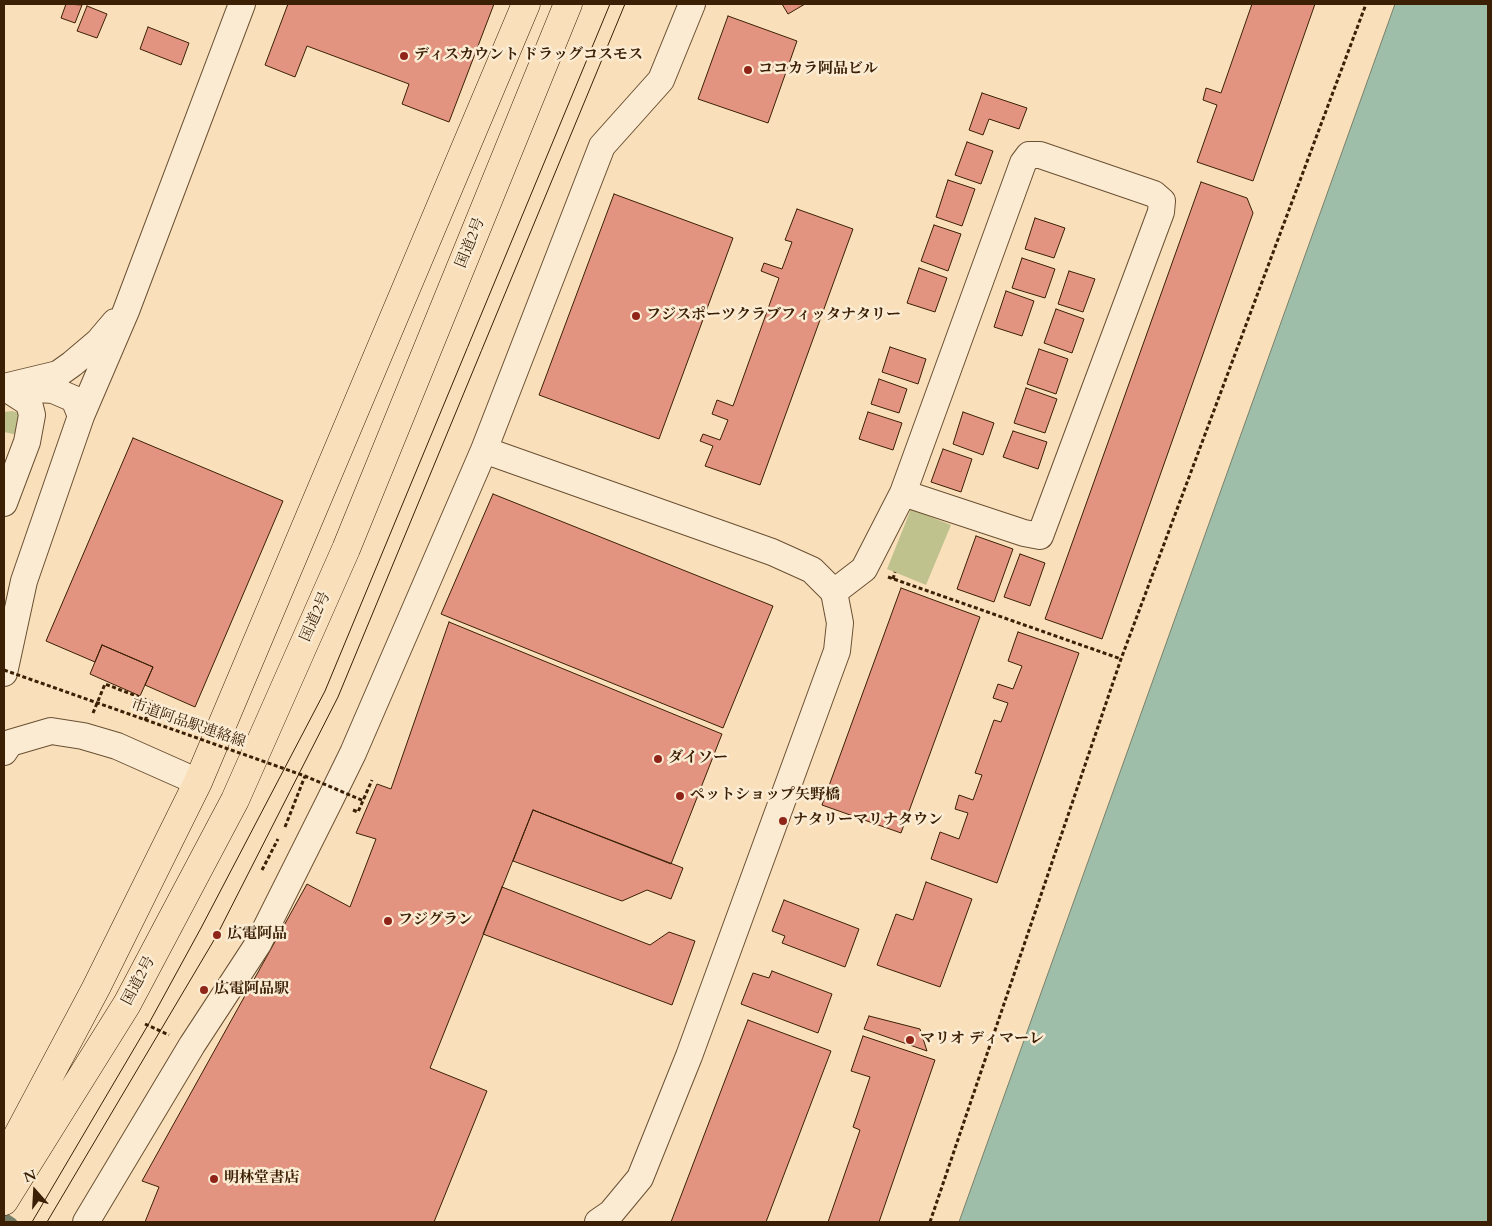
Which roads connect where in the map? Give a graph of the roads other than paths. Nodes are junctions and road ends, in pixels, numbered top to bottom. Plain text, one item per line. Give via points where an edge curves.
1 (242, 4) edge
2 (526, 4) edge
3 (568, 4) edge
4 (692, 4) edge
5 (126, 311) junction
6 (4, 387) edge
7 (81, 416) junction
8 (484, 450) junction
9 (903, 493) junction
10 (4, 503) edge
11 (834, 592) junction
12 (11, 607) edge
13 (4, 672) edge
14 (4, 752) edge
15 (198, 782) junction
16 (4, 1161) edge
17 (4, 1201) edge
18 (86, 1222) edge
19 (598, 1222) edge

1 - 5 street
2 - 15 highway
3 - 17 highway, 国道2号 via 346,549 235,800 127,1004
4 - 8 street via 661,80 602,146
5 - 6 street via 98,342 58,374
5 - 7 street
6 - 7 street via 53,390 74,399
6 - 10 street via 29,403 32,415 27,442
7 - 12 street
8 - 11 street via 772,552 812,570
8 - 18 street via 353,753 258,944 192,1045
9 - 9 street via 1029,154 1154,194 1162,201 1160,212 1040,536
9 - 11 street via 864,569
11 - 19 street via 840,623 837,651 689,1056 640,1178 611,1213
12 - 13 street
14 - 15 street via 10,743 51,731 84,736 116,746
15 - 16 highway via 96,988

